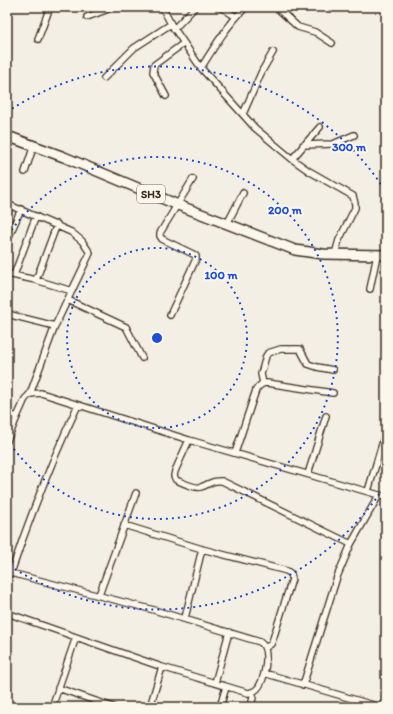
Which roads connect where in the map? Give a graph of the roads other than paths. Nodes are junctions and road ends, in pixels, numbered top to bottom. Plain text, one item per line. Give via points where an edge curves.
1 (50, 7) edge
2 (114, 7) edge
3 (162, 7) edge
4 (195, 7) edge
5 (221, 7) edge
6 (246, 7) edge
7 (276, 7) edge
8 (87, 17) dead end
9 (236, 17) junction
10 (173, 27) junction
11 (38, 39) dead end
12 (184, 43) junction
13 (332, 43) dead end
14 (273, 52) dead end
15 (201, 68) junction
16 (104, 78) dead end
17 (166, 96) dead end
18 (243, 114) junction
19 (320, 127) dead end
20 (354, 135) dead end
21 (7, 136) edge
22 (34, 145) junction
23 (303, 145) junction
24 (292, 160) junction
25 (25, 172) dead end
26 (194, 179) dead end
27 (243, 193) dead end
28 (7, 204) edge
29 (178, 205) junction
30 (21, 210) junction
31 (36, 216) junction
32 (57, 224) junction
33 (227, 224) junction
34 (7, 241) edge
35 (335, 254) junction
36 (382, 255) edge
37 (7, 274) edge
38 (14, 275) junction
39 (36, 280) junction
40 (370, 289) dead end
41 (72, 291) junction
42 (68, 300) junction
43 (7, 314) edge
44 (170, 315) dead end
45 (54, 326) junction
46 (142, 358) dead end
47 (333, 370) dead end
48 (263, 383) junction
49 (333, 393) dead end
50 (30, 394) junction
51 (78, 406) junction
52 (7, 414) edge
53 (326, 416) dead end
54 (17, 417) junction
55 (386, 431) edge
56 (7, 439) edge
57 (189, 440) junction
58 (235, 453) junction
59 (308, 474) junction
60 (368, 491) junction
61 (136, 493) dead end
62 (379, 495) junction
63 (386, 497) edge
64 (124, 525) junction
65 (351, 544) junction
66 (202, 549) junction
67 (9, 573) edge
68 (99, 595) junction
69 (7, 613) edge
70 (185, 618) junction
71 (229, 632) junction
72 (76, 637) junction
73 (265, 648) junction
74 (162, 667) junction
75 (264, 673) junction
76 (215, 683) junction
77 (303, 685) junction
78 (226, 687) junction
79 (58, 688) junction
80 (253, 692) junction
81 (53, 707) edge
82 (113, 707) edge
83 (150, 707) edge
84 (220, 707) edge
85 (251, 707) edge
86 (380, 707) edge

1 - 11 street
2 - 8 street
3 - 10 street
4 - 10 street
5 - 9 street
6 - 9 street
7 - 13 street via 298,27 315,32
9 - 15 street
10 - 12 street
10 - 16 street via 134,48
12 - 15 street
12 - 17 street via 152,69
14 - 18 street
15 - 18 street
18 - 24 street
19 - 23 street
20 - 23 street via 333,144
21 - 22 main road, SH3
22 - 25 street
22 - 29 main road, SH3
23 - 24 street
24 - 35 street via 349,193 355,200
26 - 29 street
27 - 33 street
28 - 30 street
29 - 33 main road, SH3
29 - 44 street via 160,236 193,254 196,259
30 - 31 street
30 - 34 street
31 - 32 street
31 - 38 street
32 - 39 street
32 - 41 street via 82,240 90,253
33 - 35 main road, SH3 via 295,250
35 - 36 main road, SH3
36 - 40 street
37 - 38 street
38 - 39 street
39 - 41 street
41 - 42 street
42 - 45 street
42 - 46 street via 126,327
43 - 45 street
45 - 50 street
47 - 48 street via 308,364 300,349 274,350 266,356 260,374
48 - 49 street
48 - 58 street via 256,390
50 - 51 street via 41,393
50 - 54 street
51 - 57 street
51 - 67 street via 54,456
52 - 54 street
53 - 59 street
54 - 56 street
55 - 60 street
57 - 58 street
57 - 65 street via 175,471 176,480 196,487 212,481 222,481
58 - 59 street
59 - 60 street
60 - 62 street
61 - 64 street
62 - 63 street
62 - 65 street
64 - 66 street
64 - 68 street
65 - 77 street via 333,586
66 - 70 street
66 - 73 street via 291,574 292,579 273,639
67 - 68 street
68 - 70 street
69 - 72 street
70 - 71 street
71 - 73 street via 260,642
71 - 76 street
72 - 74 street
72 - 79 street
73 - 75 street via 267,658
74 - 76 street
74 - 83 street
75 - 77 street
75 - 80 street via 259,687
76 - 78 street
77 - 86 street
78 - 80 street
78 - 84 street
79 - 81 street
79 - 82 street
80 - 85 street

